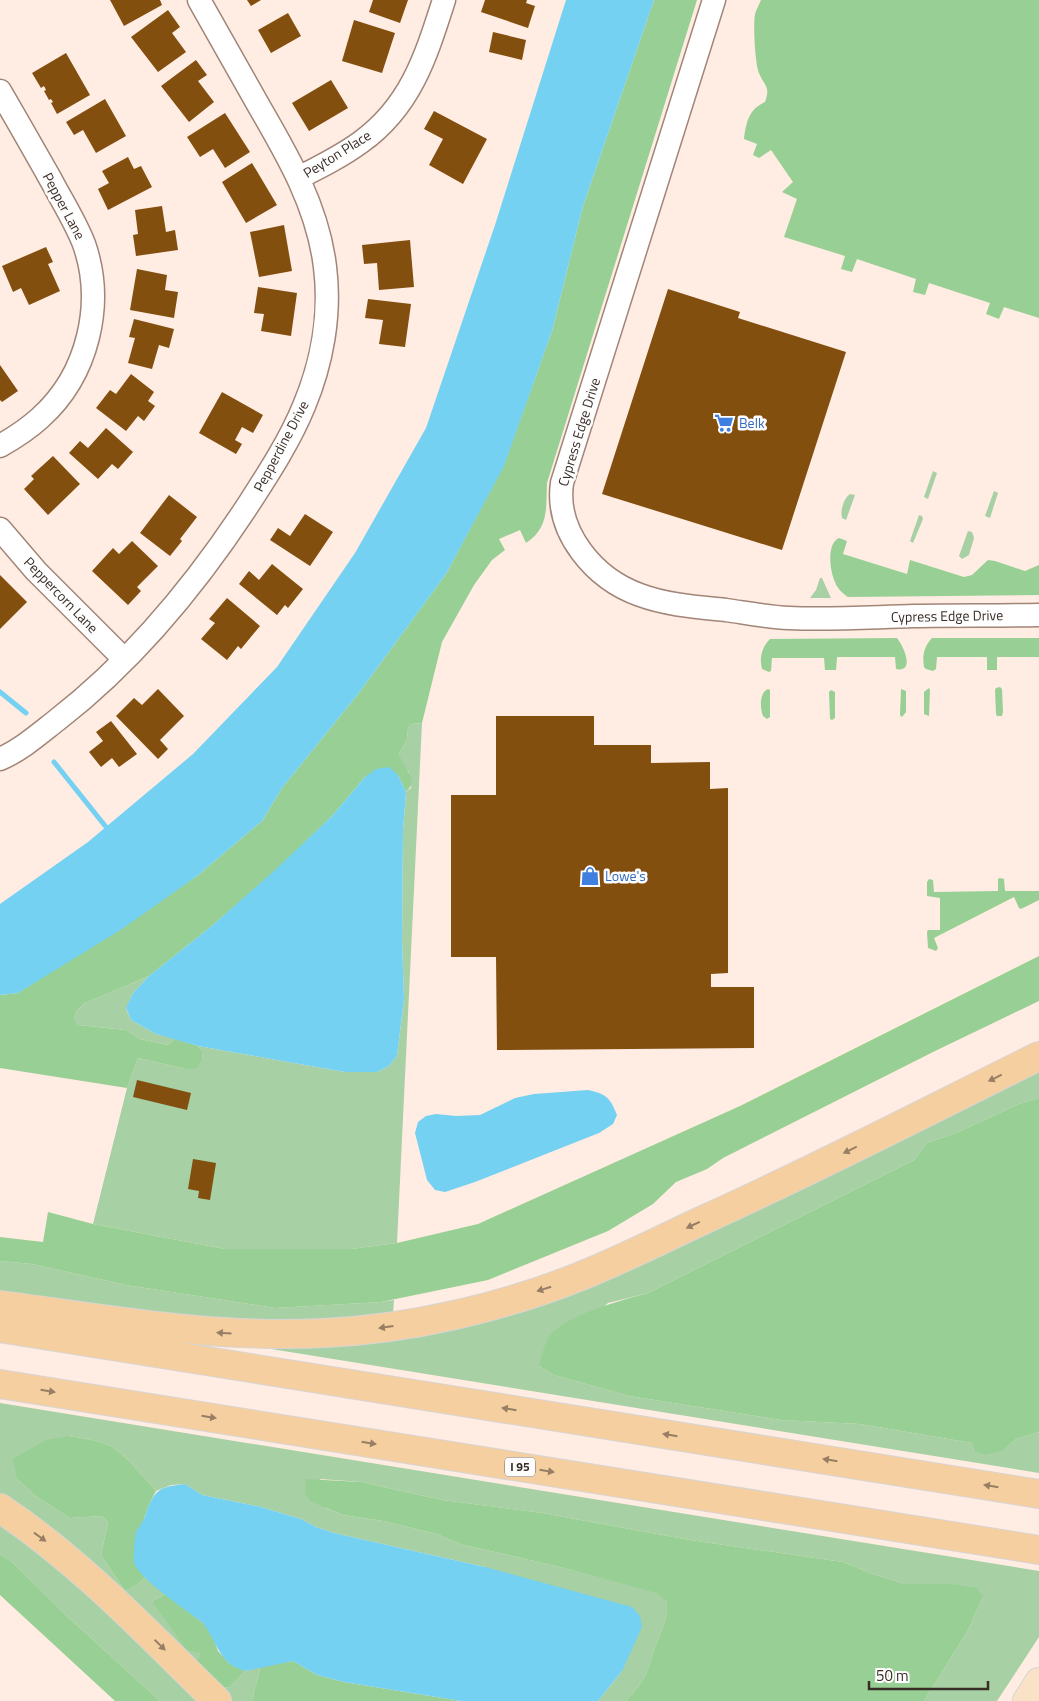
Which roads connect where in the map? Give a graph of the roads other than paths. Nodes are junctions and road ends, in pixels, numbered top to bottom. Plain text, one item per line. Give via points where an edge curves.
1 (199, 0) edge
2 (444, 0) edge
3 (714, 0) edge
4 (0, 91) edge
5 (298, 178) junction
6 (0, 446) edge
7 (0, 529) edge
8 (1039, 615) edge
9 (124, 659) junction
10 (0, 759) edge
11 (1039, 1056) edge
12 (0, 1304) edge
13 (0, 1328) edge
14 (0, 1384) edge
15 (1039, 1494) edge
16 (0, 1508) edge
17 (1039, 1550) edge
18 (1039, 1682) edge
19 (217, 1701) edge
20 (1027, 1701) edge

1 - 5 street, Pepperdine Drive
2 - 5 street, Peyton Place via 420,70 397,108 361,142
3 - 8 street, Cypress Edge Drive via 562,483 562,508 571,534 589,561 611,581 641,596 670,603 788,618
4 - 6 street, Pepper Lane via 78,231 88,259 94,300 86,342 70,381 41,417
5 - 9 street, Pepperdine Drive via 315,218 326,278 323,338 310,391 283,448 235,526 184,594
7 - 9 street, Peppercorn Lane via 36,571
9 - 10 street, Pepperdine Drive via 62,717
11 -> 12 highway via 790,1180 613,1262 553,1286 467,1311 381,1328 261,1334 193,1331
15 -> 13 highway
14 -> 17 highway, I 95
16 -> 19 highway via 83,1573
18 - 20 main road

